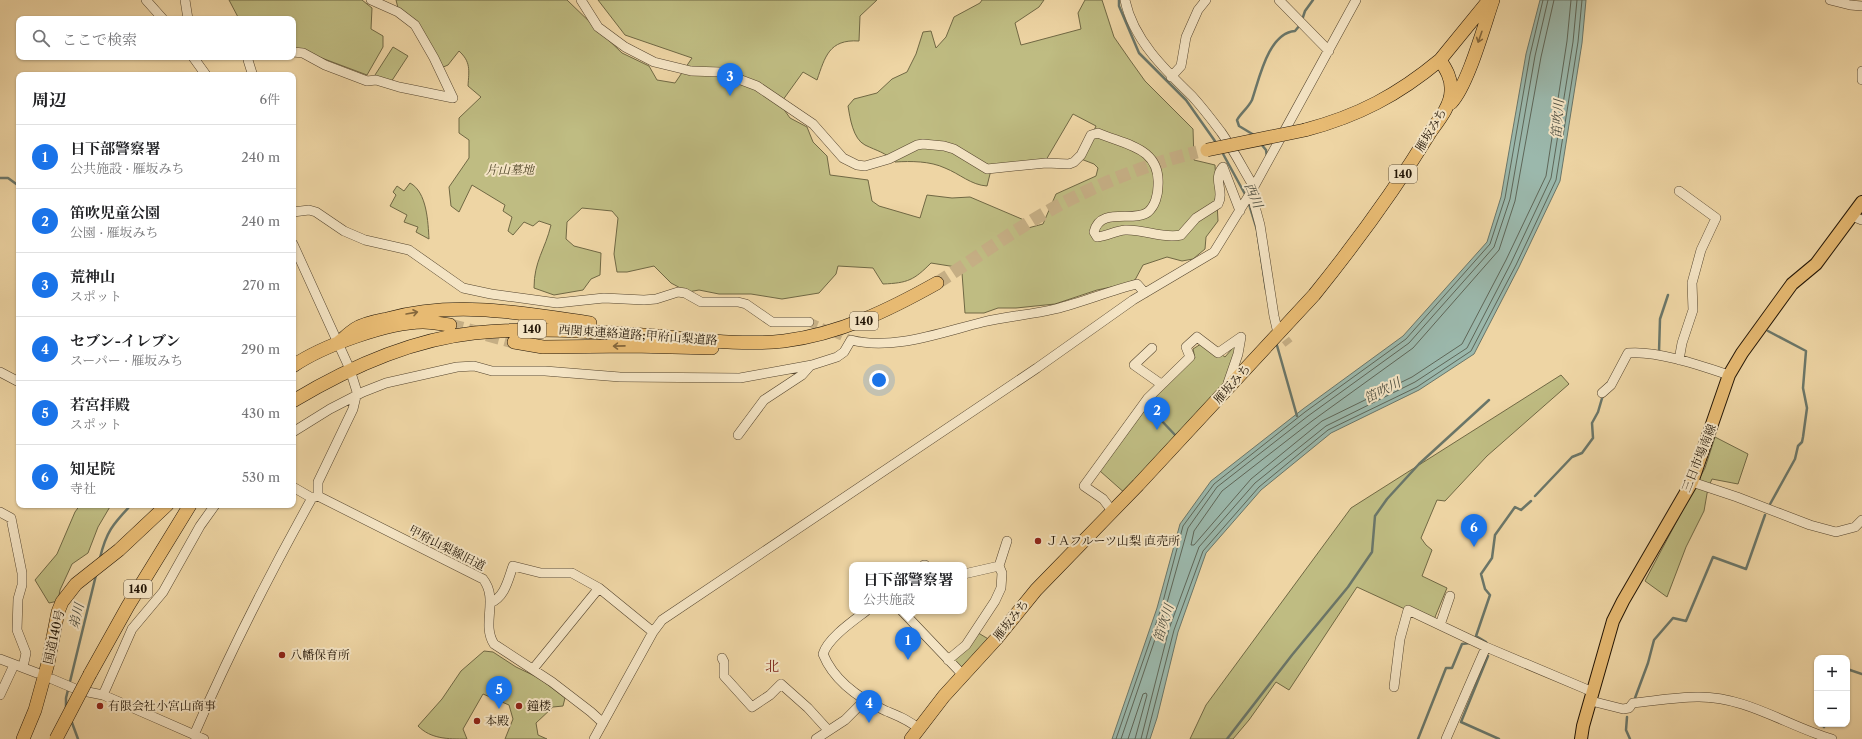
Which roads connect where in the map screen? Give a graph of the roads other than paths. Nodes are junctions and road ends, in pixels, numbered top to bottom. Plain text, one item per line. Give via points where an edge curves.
1 (146, 0) edge
2 (185, 0) edge
3 (371, 0) edge
4 (581, 0) edge
5 (1125, 0) edge
6 (1206, 0) edge
7 (1280, 0) edge
8 (1356, 0) edge
9 (1489, 0) edge
10 (1493, 0) edge
11 (1830, 0) edge
12 (1862, 6) edge
13 (160, 16) edge
14 (188, 16) edge
15 (1329, 51) junction
16 (296, 52) edge
17 (196, 60) edge
18 (248, 60) edge
19 (1440, 60) junction
20 (1862, 71) edge
21 (204, 72) edge
22 (252, 72) edge
23 (1171, 78) junction
24 (1862, 80) edge
25 (1444, 111) junction
26 (1197, 152) tunnel mouth
27 (1253, 190) junction
28 (1680, 191) dead end
29 (1862, 202) edge
30 (1240, 211) junction
31 (296, 212) edge
32 (1857, 218) edge
33 (296, 250) edge
34 (937, 283) tunnel mouth
35 (1146, 293) junction
36 (809, 322) tunnel mouth
37 (450, 325) tunnel mouth
38 (1276, 333) junction
39 (784, 341) junction
40 (339, 342) junction
41 (514, 342) tunnel mouth
42 (748, 342) junction
43 (1152, 348) dead end
44 (1679, 360) junction
45 (296, 364) edge
46 (348, 365) dead end
47 (810, 366) junction
48 (0, 372) edge
49 (1729, 375) junction
50 (352, 376) dead end
51 (16, 380) edge
52 (1233, 383) junction
53 (1161, 384) junction
54 (1602, 393) dead end
55 (357, 395) junction
56 (296, 400) edge
57 (296, 430) edge
58 (738, 435) dead end
59 (1692, 482) junction
60 (296, 488) edge
61 (315, 497) junction
62 (164, 508) edge
63 (188, 508) edge
64 (213, 508) edge
65 (0, 512) edge
66 (1113, 512) junction
67 (1862, 520) edge
68 (1007, 541) dead end
69 (999, 566) junction
70 (967, 573) edge
71 (599, 588) junction
72 (1450, 596) dead end
73 (490, 603) junction
74 (862, 614) edge
75 (905, 614) edge
76 (1440, 625) junction
77 (653, 632) junction
78 (1486, 647) junction
79 (722, 658) dead end
80 (0, 659) edge
81 (948, 660) junction
82 (18, 666) junction
83 (533, 670) junction
84 (37, 673) dead end
85 (963, 675) junction
86 (52, 679) dead end
87 (1394, 687) dead end
88 (0, 695) edge
89 (103, 695) junction
90 (1592, 696) junction
91 (864, 701) junction
92 (602, 723) junction
93 (828, 730) junction
94 (915, 734) edge
95 (199, 738) edge
96 (23, 739) edge
97 (56, 739) edge
98 (594, 739) edge
99 (816, 739) edge
100 (1446, 739) edge
101 (1581, 739) edge
102 (1832, 739) edge

1 - 13 street
2 - 14 street
3 - 16 street via 398,12 414,25 434,58 453,98 399,88 376,80 367,81
4 - 30 street via 598,27 624,48 654,62 691,71 720,72 757,86 813,124 844,158 857,165 865,166 889,159 923,144 954,149 987,169 1046,163 1069,164 1081,155 1091,136 1098,133 1148,154 1154,163 1159,183 1155,200 1147,212 1104,219 1095,228 1097,237 1124,230 1147,231 1163,236 1181,235 1196,218 1218,204 1218,172 1223,167
5 - 23 street via 1127,13 1142,42
6 - 23 street via 1198,10 1186,37 1181,66
7 - 15 street
8 - 15 street
9 - 19 highway
10 -> 25 highway via 1466,77 1455,99
11 - 12 street
15 - 27 street
17 - 21 street
18 - 22 street
19 - 25 highway, 雁坂みち / 140 via 1450,81 1451,92
19 - 26 highway, bridge via 1378,103 1336,121 1305,130
20 - 24 street
23 - 27 street via 1193,97 1222,133
25 - 38 highway, 雁坂みち / 140 via 1364,230 1314,295
27 - 30 street
27 - 38 street
28 - 44 street via 1716,218 1701,250 1692,283 1693,310
29 - 32 main road, 三日市場南線
30 - 35 street via 1214,252
31 - 36 street via 316,212 344,231 365,240 409,250 463,288 557,303 604,298 656,299 678,292 701,302 746,304 772,322
32 - 49 main road, 三日市場南線 via 1816,264 1792,284
33 - 40 street
34 - 39 highway, 西関東連絡道路;甲府山梨道路 / 140 via 866,320 825,333
35 - 47 street via 1137,284 1056,309 1000,318 900,342 876,344 852,340 837,357
35 - 77 street via 662,620
37 - 40 highway via 410,323
38 - 52 highway, 雁坂みち / 140
39 -> 41 highway via 717,348 543,347
39 - 42 highway, 西関東連絡道路;甲府山梨道路 / 140
40 -> 42 highway via 356,328 409,313 455,308 515,312 642,331
40 - 45 highway via 315,352
40 - 46 street
42 - 56 highway, 西関東連絡道路;甲府山梨道路 / 140 via 568,330 536,329 473,333 413,346 382,356 323,383
43 - 53 street via 1134,365
44 - 49 street
44 - 54 street via 1637,352 1628,353 1611,385
47 - 55 street via 740,378 695,379 607,377 545,371 492,371 467,366 386,383
47 - 58 street via 802,375 764,400
48 - 51 street
49 - 59 main road, 三日市場南線
50 - 55 street
52 - 53 street via 1228,383 1241,337 1218,353 1197,337 1186,346 1190,358
52 - 66 highway, 雁坂みち / 140
53 - 66 street via 1084,486 1103,499
55 - 57 street
55 - 61 street via 353,409 318,482
59 - 67 street via 1836,532 1855,527
59 - 90 main road, 三日市場南線 via 1613,621
60 - 61 street, 甲府山梨線旧道
61 - 73 street, 甲府山梨線旧道 via 475,574 487,584
61 - 95 street via 276,563 220,676
62 - 96 highway, 国道140号 via 119,550 76,584 62,602 39,697
63 - 97 highway, 140, bridge via 128,606
64 - 89 street via 162,592 132,629
65 - 82 street via 11,518 22,573 16,630 26,653
66 - 85 highway, 雁坂みち / 140 via 1036,590
68 - 69 street
69 - 70 street
69 - 81 street via 1002,573 1002,588 995,601 966,645
71 - 73 street via 572,573 541,573 513,566 504,592 496,601
71 - 77 street
71 - 83 street
72 - 76 street
73 - 83 street, 甲府山梨線旧道 via 489,638 499,649
74 - 91 street via 844,628 822,654 827,664 852,692
75 - 81 street
76 - 78 street
76 - 87 street via 1408,610 1400,640
77 - 92 street
78 - 90 street
78 - 100 street
79 - 93 street via 724,676 752,707 781,684
80 - 82 street
81 - 85 street
82 - 84 street
82 - 88 street
83 - 92 street, 甲府山梨線旧道 via 591,712
85 - 94 highway, 雁坂みち / 140
86 - 89 street via 78,690
89 - 95 street
90 - 101 main road, 三日市場南線
90 - 102 street via 1623,709 1629,708 1633,703 1698,696 1732,701
91 - 93 street via 845,720
91 - 94 street via 909,721
92 - 98 street
93 - 99 street

